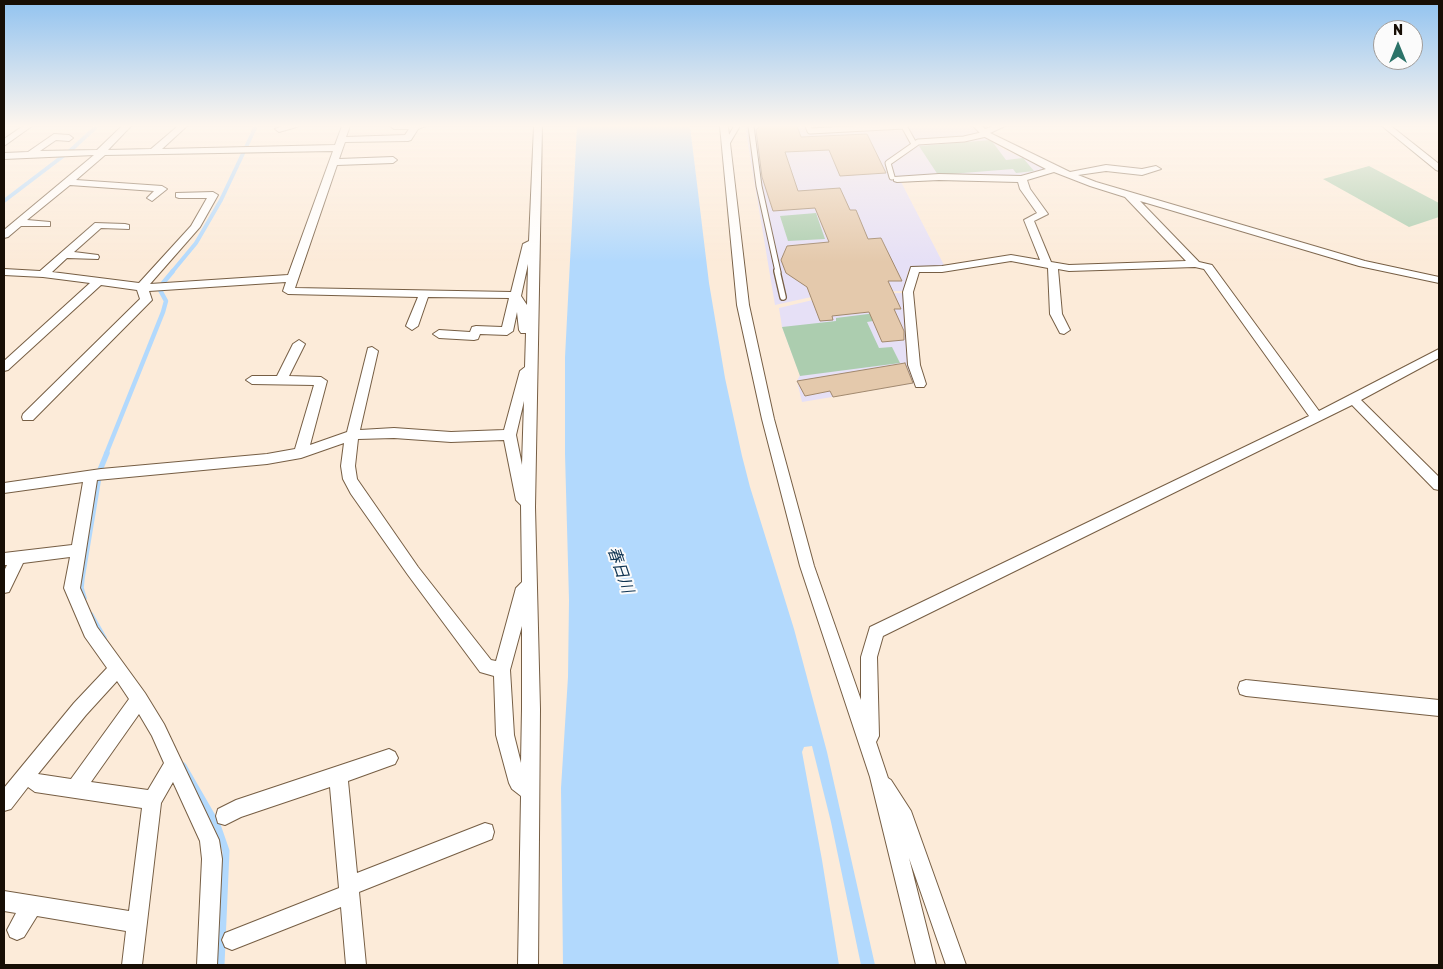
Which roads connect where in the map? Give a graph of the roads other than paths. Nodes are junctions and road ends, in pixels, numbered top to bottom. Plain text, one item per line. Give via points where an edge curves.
1 (80, 171) edge
2 (330, 171) edge
3 (533, 171) edge
4 (729, 171) edge
5 (757, 171) edge
6 (892, 171) edge
7 (1047, 171) edge
8 (1060, 171) edge
9 (1081, 171) edge
10 (1070, 175) junction
11 (895, 178) joint
12 (1022, 179) junction
13 (68, 182) junction
14 (1128, 194) junction
15 (179, 195) dead end
16 (152, 198) dead end
17 (19, 223) junction
18 (46, 224) dead end
19 (126, 227) dead end
20 (531, 227) junction
21 (4, 235) edge
22 (65, 254) junction
23 (94, 257) dead end
24 (1195, 264) junction
25 (1050, 266) junction
26 (4, 272) edge
27 (43, 274) junction
28 (292, 278) junction
29 (1439, 280) edge
30 (98, 282) junction
31 (142, 287) junction
32 (424, 294) junction
33 (515, 295) junction
34 (783, 297) dead end
35 (412, 326) dead end
36 (1064, 330) dead end
37 (439, 334) dead end
38 (299, 344) dead end
39 (372, 351) dead end
40 (531, 352) junction
41 (1439, 353) edge
42 (4, 367) edge
43 (252, 380) dead end
44 (280, 381) junction
45 (920, 384) dead end
46 (1353, 398) junction
47 (28, 417) dead end
48 (1317, 418) junction
49 (354, 435) junction
50 (509, 435) junction
51 (301, 453) junction
52 (91, 476) junction
53 (1439, 485) edge
54 (4, 488) edge
55 (528, 507) junction
56 (79, 550) junction
57 (11, 558) edge
58 (528, 573) junction
59 (4, 586) edge
60 (117, 669) junction
61 (502, 670) junction
62 (1246, 688) dead end
63 (139, 699) junction
64 (1439, 708) edge
65 (870, 749) junction
66 (389, 758) dead end
67 (174, 764) junction
68 (338, 776) junction
69 (879, 777) junction
70 (35, 783) dead end
71 (76, 790) junction
72 (530, 792) junction
73 (152, 800) junction
74 (4, 802) edge
75 (224, 816) dead end
76 (486, 832) dead end
77 (349, 890) junction
78 (4, 900) edge
79 (33, 905) junction
80 (136, 922) junction
81 (17, 930) dead end
82 (232, 940) dead end
83 (132, 965) edge
84 (207, 965) edge
85 (356, 965) edge
86 (528, 965) edge
87 (926, 965) edge
88 (956, 965) edge

1 - 13 street
2 - 28 street
3 - 20 street
4 - 65 street via 743,305 768,419 807,566
5 - 34 lane
6 - 11 lane
7 - 12 street
8 - 10 street
9 - 10 street
10 - 14 street
11 - 12 street
12 - 25 street via 1025,189 1043,214 1029,220
13 - 16 street via 162,189
13 - 17 street
14 - 24 street
14 - 29 street via 1363,264
15 - 31 street via 213,195 195,227
17 - 18 street
17 - 21 street
19 - 22 street via 99,225
20 - 33 street
20 - 40 street
22 - 23 street
22 - 27 street
24 - 25 street
24 - 48 street via 1208,267
25 - 36 street via 1056,314
25 - 45 street via 1012,258 942,269 915,269 908,292 914,365
26 - 27 street
27 - 30 street
28 - 31 street
28 - 32 street via 288,291
30 - 31 street
30 - 42 street
31 - 47 street via 146,300
32 - 33 street
32 - 35 street
33 - 37 street via 507,331 476,330 474,336
33 - 40 street via 522,306 526,340
38 - 44 street
39 - 49 street
40 - 50 street
40 - 55 street
41 - 46 street
43 - 44 street
44 - 51 street via 321,381
46 - 48 street
46 - 53 street
48 - 65 street via 876,632 869,657
49 - 50 street
49 - 51 street
49 - 61 street via 348,466 356,490 486,667
50 - 55 street via 522,500
51 - 52 street
52 - 54 street
52 - 56 street
55 - 58 street
56 - 57 street
56 - 60 street via 72,588 91,632
57 - 59 street
58 - 61 street
58 - 72 street
60 - 63 street
60 - 74 street
61 - 72 street via 505,735 518,783
62 - 64 street
63 - 67 street
63 - 71 street
65 - 69 street
66 - 68 street
67 - 73 street
67 - 84 street via 209,840 212,859
68 - 75 street
68 - 77 street
69 - 87 street
69 - 88 street via 902,811
70 - 71 street
71 - 73 street
72 - 86 street
73 - 80 street
76 - 77 street
77 - 82 street
77 - 85 street
78 - 79 street
79 - 80 street
79 - 81 street
80 - 83 street

